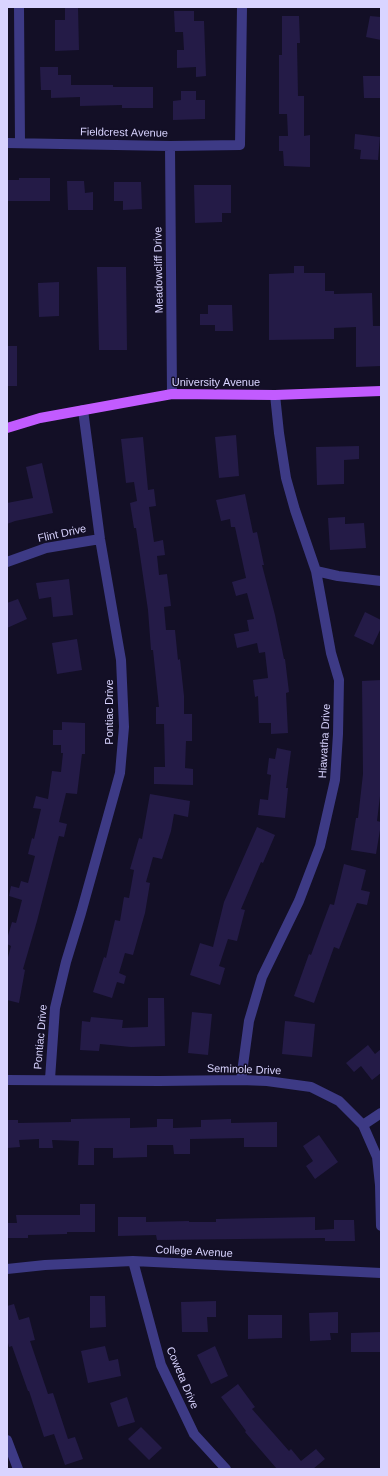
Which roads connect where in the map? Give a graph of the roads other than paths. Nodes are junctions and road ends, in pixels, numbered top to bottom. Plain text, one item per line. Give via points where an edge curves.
1 (19, 7) edge
2 (242, 7) edge
3 (20, 142) junction
4 (7, 143) edge
5 (170, 146) junction
6 (381, 392) edge
7 (172, 394) junction
8 (275, 395) junction
9 (83, 410) junction
10 (7, 428) edge
11 (100, 538) junction
12 (7, 562) edge
13 (316, 571) junction
14 (381, 581) edge
15 (50, 1079) junction
16 (7, 1080) edge
17 (241, 1080) junction
18 (381, 1112) edge
19 (363, 1125) junction
20 (381, 1226) edge
21 (132, 1262) junction
22 (7, 1269) edge
23 (381, 1273) edge
24 (7, 1440) edge
25 (18, 1469) edge
26 (226, 1469) edge

1 - 3 street
2 - 5 street, Fieldcrest Avenue via 240,145
3 - 4 street, Fieldcrest Avenue
3 - 5 street, Fieldcrest Avenue
5 - 7 street, Meadowcliff Drive
6 - 8 main road, University Avenue
7 - 8 main road, University Avenue
7 - 9 main road, University Avenue
8 - 13 street, Hiawatha Drive via 286,478 294,510
9 - 10 main road, University Avenue via 40,418
9 - 11 street, Pontiac Drive
11 - 12 street, Flint Drive via 46,548
11 - 15 street, Pontiac Drive via 121,660 124,727 120,773 55,1008
13 - 14 street
13 - 17 street, Hiawatha Drive via 331,653 339,680 335,780 320,846 299,901 262,977 249,1021
15 - 16 street, Seminole Drive
15 - 17 street, Seminole Drive
17 - 19 street, Seminole Drive via 311,1087 339,1101
18 - 19 street
19 - 20 street, Seminole Drive via 377,1157
21 - 22 street, College Avenue
21 - 23 street, College Avenue
21 - 26 street, Coweta Drive via 161,1365 194,1434
24 - 25 street

